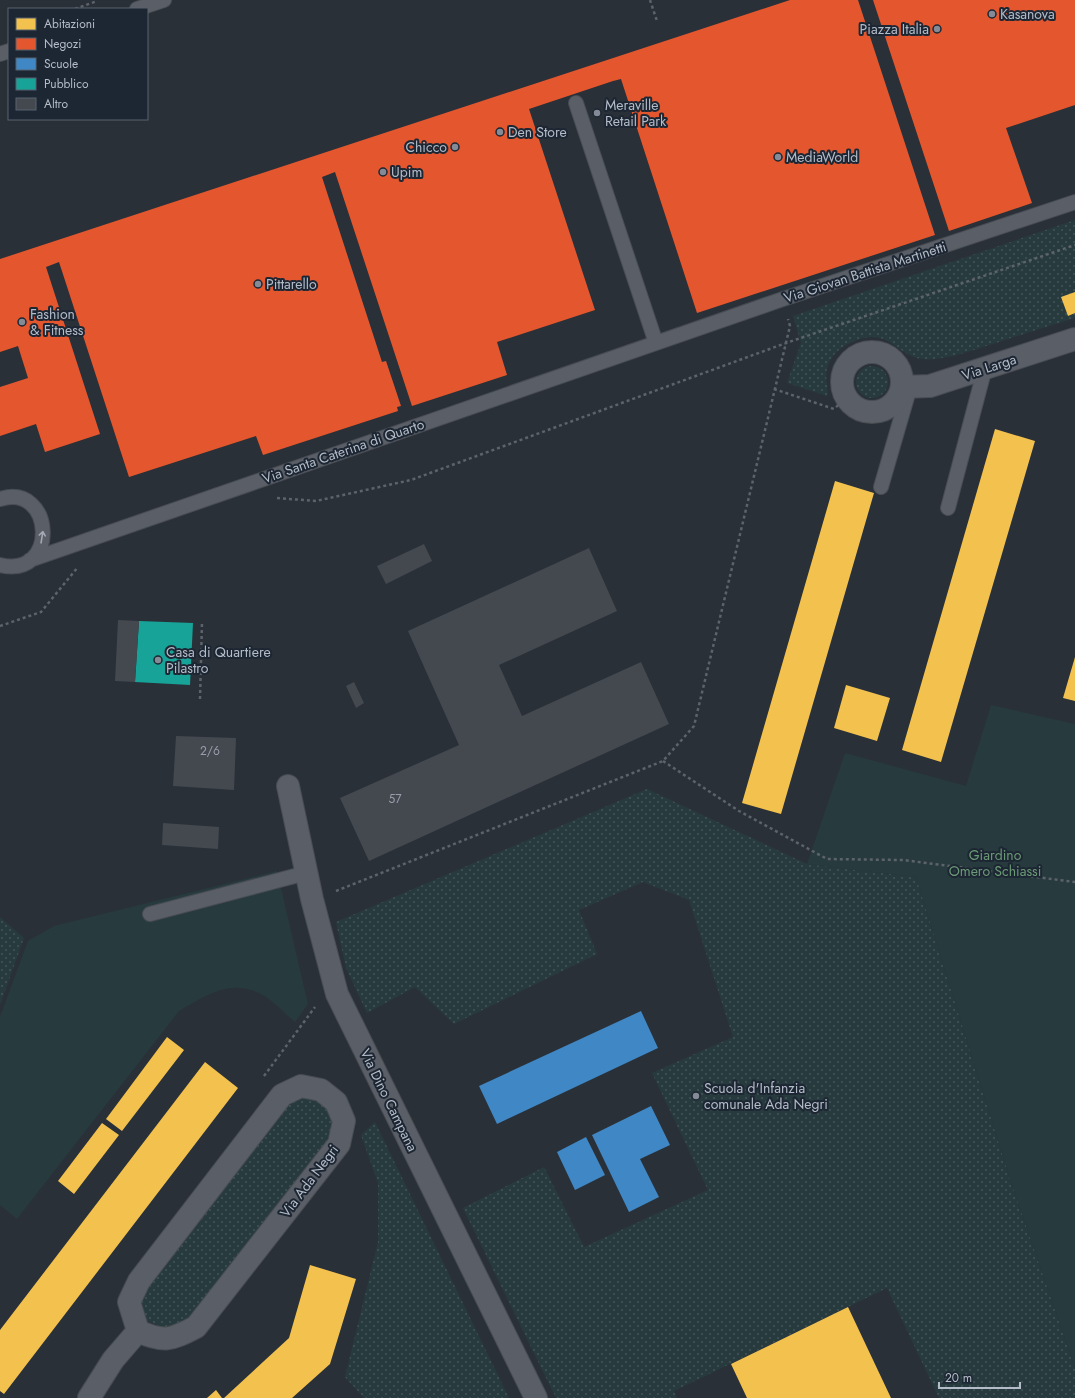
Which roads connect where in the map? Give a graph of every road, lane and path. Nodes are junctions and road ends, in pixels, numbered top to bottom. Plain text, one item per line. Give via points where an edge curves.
1 (164, 0) edge
2 (650, 0) edge
3 (97, 1) dead end
4 (78, 8) edge
5 (140, 8) edge
6 (657, 21) dead end
7 (576, 103) dead end
8 (1075, 202) edge
9 (1075, 245) edge
10 (1075, 339) edge
11 (656, 343) junction
12 (786, 343) junction
13 (985, 368) junction
14 (906, 387) junction
15 (774, 389) junction
16 (846, 398) junction
17 (881, 487) dead end
18 (272, 498) dead end
19 (0, 499) edge
20 (948, 508) dead end
21 (30, 560) junction
22 (79, 566) dead end
23 (2, 567) edge
24 (202, 622) dead end
25 (0, 626) edge
26 (200, 699) dead end
27 (663, 761) junction
28 (288, 786) dead end
29 (306, 873) junction
30 (1075, 882) edge
31 (312, 899) junction
32 (150, 914) dead end
33 (313, 1000) dead end
34 (264, 1077) dead end
35 (138, 1331) junction
36 (88, 1398) edge
37 (536, 1398) edge

1 - 5 lane
2 - 6 path
3 - 4 path
7 - 11 lane
8 - 11 lane, Via Giovan Battista Martinetti
9 - 12 path
10 - 13 street, Via Larga
11 - 21 lane, Via Santa Caterina di Quarto
12 - 15 path
12 - 18 path via 411,480 316,501
13 - 14 street, Via Larga via 930,386
13 - 20 lane
14 - 16 street via 892,405 883,410 862,410
14 - 16 street via 895,362 880,352 862,353 854,357 844,372 843,389
14 - 17 lane
15 - 16 path via 834,409
15 - 27 path via 694,726
21 -> 19 lane via 43,540 44,528 40,516 34,507 25,501 15,498
21 - 23 lane, Via Santa Caterina di Quarto via 20,566
22 - 25 path via 41,612
24 - 26 path
27 - 30 path via 739,811 827,859 903,860
27 - 31 path
28 - 29 street, Via Dino Campana
29 - 31 street, Via Dino Campana
29 - 32 lane
31 - 37 street, Via Dino Campana via 337,994
33 - 34 path via 315,1008
35 - 35 street, Via Ada Negri via 154,1339 173,1339 196,1327 339,1144 344,1121 336,1102 320,1090 301,1086 282,1095 139,1281 130,1302
35 - 36 street via 113,1360

